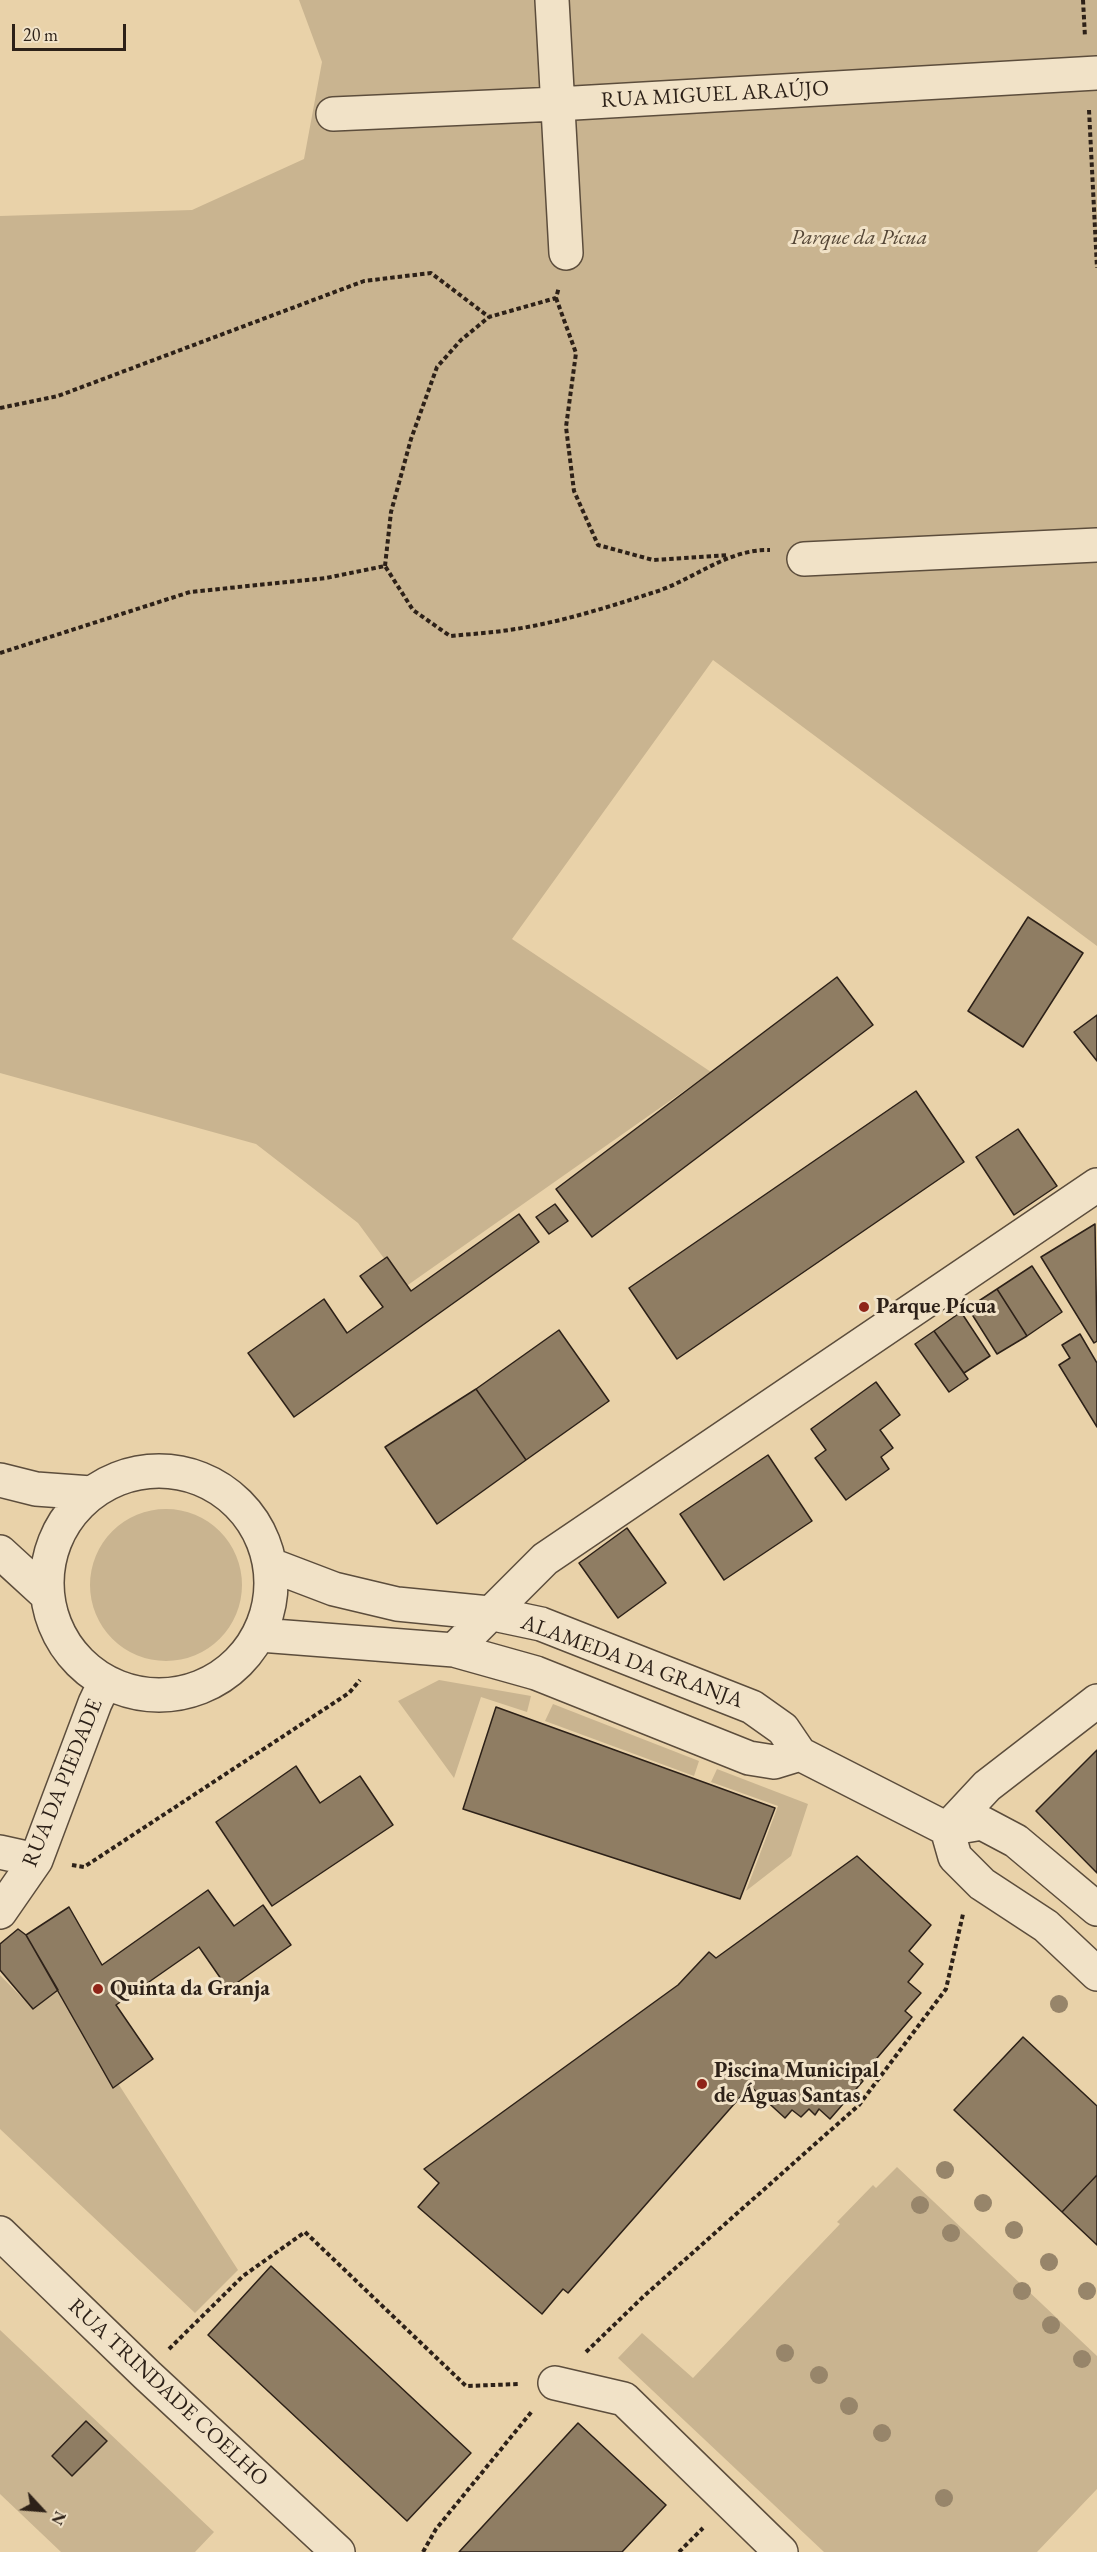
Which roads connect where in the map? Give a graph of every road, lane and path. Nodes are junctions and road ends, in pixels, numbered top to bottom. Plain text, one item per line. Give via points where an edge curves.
1 (552, 0) edge
2 (1083, 0) edge
3 (1092, 74) edge
4 (557, 104) junction
5 (333, 114) dead end
6 (566, 253) joint
7 (1097, 268) edge
8 (556, 298) junction
9 (489, 317) junction
10 (0, 408) edge
11 (1097, 544) edge
12 (733, 555) junction
13 (804, 559) joint
14 (385, 566) junction
15 (0, 653) edge
16 (1097, 1185) edge
17 (0, 1480) edge
18 (91, 1493) junction
19 (0, 1552) edge
20 (271, 1565) junction
21 (47, 1595) junction
22 (489, 1613) junction
23 (260, 1635) junction
24 (454, 1650) junction
25 (105, 1682) junction
26 (349, 1693) dead end
27 (1097, 1701) edge
28 (800, 1754) junction
29 (947, 1829) junction
30 (0, 1852) edge
31 (36, 1860) junction
32 (965, 1905) dead end
33 (1097, 1909) edge
34 (0, 1912) edge
35 (1097, 1974) edge
36 (5, 2249) edge
37 (147, 2375) junction
38 (555, 2383) junction
39 (320, 2546) edge
40 (423, 2552) edge
41 (782, 2552) edge

1 - 4 street
2 - 3 path
3 - 4 street, RUA MIGUEL ARAÚJO
3 - 7 path
4 - 5 street, RUA MIGUEL ARAÚJO
4 - 6 street
6 - 8 path
8 - 9 path
8 - 12 path via 576,353 566,427 574,491 598,545 653,560
9 - 10 path via 430,273 364,280 58,396
9 - 14 path via 437,367 394,502
11 - 13 street
12 - 13 path via 754,549 773,550
12 - 14 path via 659,591 582,614 512,630 450,636 413,610
14 - 15 path via 326,578 190,592
16 - 22 street via 545,1559
17 - 18 street via 36,1489
18 - 20 street via 126,1475 164,1470 201,1478 234,1498 258,1528
18 - 21 street via 61,1530 50,1557
19 - 21 street
20 - 22 street, ALAMEDA DA GRANJA via 334,1589 397,1604
20 - 23 street via 271,1601
21 - 25 street via 56,1630 76,1660
22 - 24 street
22 - 28 street, ALAMEDA DA GRANJA via 541,1624 752,1707 783,1730
23 - 24 street, ALAMEDA DA GRANJA
23 - 25 street via 238,1664 209,1685 175,1695 138,1695
24 - 28 street, ALAMEDA DA GRANJA via 536,1673 749,1758 774,1762
25 - 31 street, RUA DA PIEDADE
26 - 31 path via 84,1867
27 - 29 street via 987,1786
28 - 29 street, ALAMEDA DA GRANJA
29 - 33 street via 982,1823 1016,1841
29 - 35 street via 955,1857 982,1884 1046,1926
30 - 31 street
31 - 34 street, RUA DA PIEDADE
32 - 38 path via 946,1989 859,2105 644,2296
36 - 37 street, RUA TRINDADE COELHO
37 - 38 path via 243,2276 305,2232 466,2386
37 - 39 street, RUA TRINDADE COELHO
38 - 40 path via 436,2529
38 - 41 street via 624,2399

